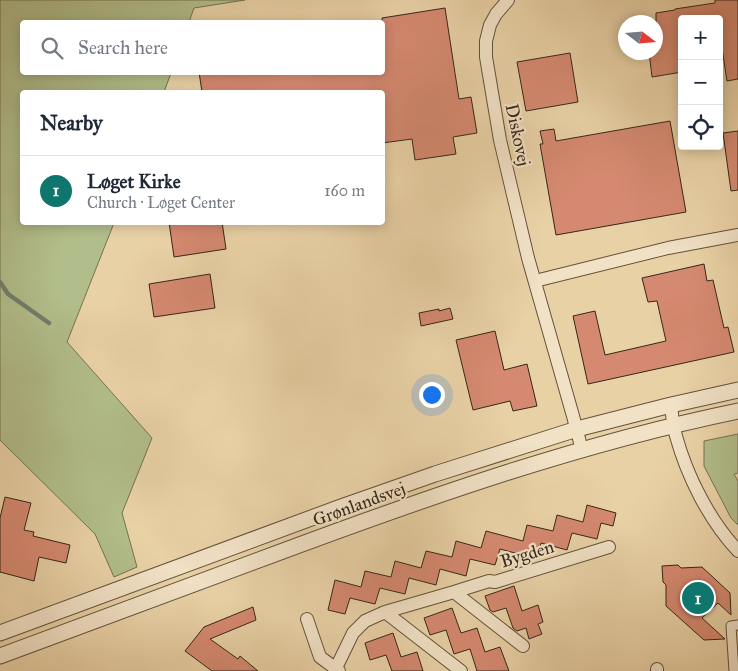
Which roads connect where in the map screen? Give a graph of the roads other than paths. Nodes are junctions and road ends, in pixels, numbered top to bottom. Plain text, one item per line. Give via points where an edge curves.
1 (508, 0) edge
2 (738, 235) edge
3 (536, 281) junction
4 (738, 390) edge
5 (671, 405) junction
6 (738, 411) edge
7 (674, 426) junction
8 (576, 429) junction
9 (582, 450) junction
10 (609, 548) dead end
11 (738, 551) edge
12 (454, 592) junction
13 (385, 612) junction
14 (307, 619) dead end
15 (738, 625) edge
16 (0, 633) edge
17 (523, 646) dead end
18 (0, 656) edge
19 (338, 670) edge
20 (461, 671) edge
21 (734, 671) edge

1 - 3 street, Diskovej via 490,25 486,58 500,140
2 - 3 street via 668,248
3 - 8 street, Diskovej
4 - 5 street, Grønlandsvej
5 - 7 street
5 - 8 street, Grønlandsvej
6 - 7 street, Grønlandsvej
7 - 9 street, Grønlandsvej
7 - 11 street via 687,468 700,495 715,523
8 - 9 street, Diskovej
8 - 16 street, Grønlandsvej via 350,504
9 - 18 street, Grønlandsvej via 348,527
10 - 12 street, Bygden
12 - 13 street, Bygden
12 - 17 street
13 - 19 street, Bygden via 365,621 353,633
13 - 20 street
14 - 19 street, Bygden via 320,657
15 - 21 street via 731,626

